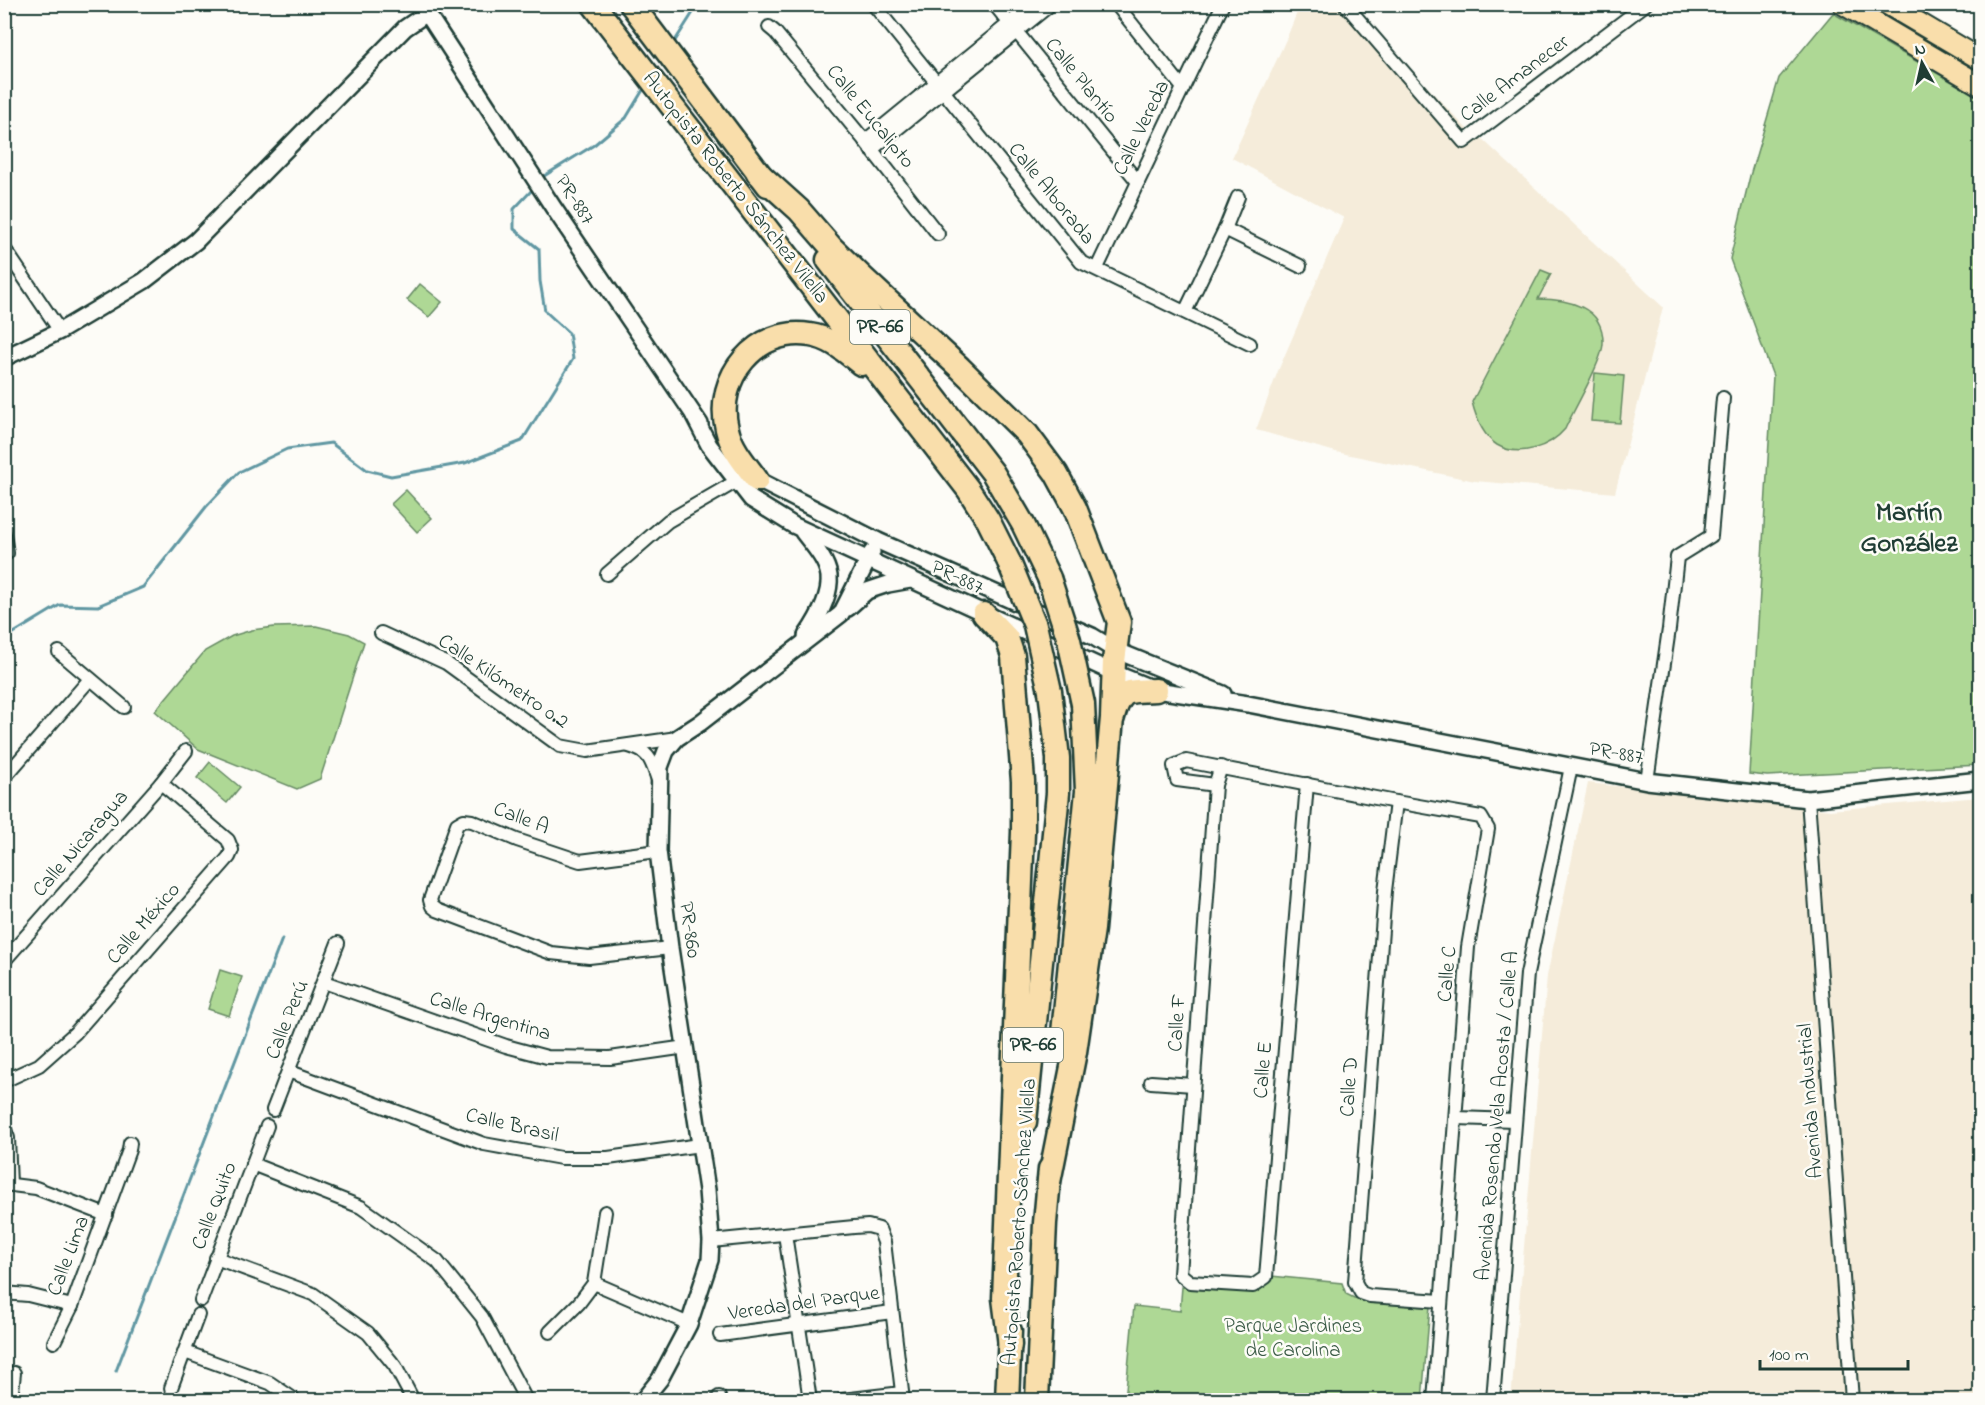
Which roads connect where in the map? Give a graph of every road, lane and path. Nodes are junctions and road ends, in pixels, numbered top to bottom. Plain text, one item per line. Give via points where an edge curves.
1 (580, 4) edge
2 (592, 4) edge
3 (873, 4) edge
4 (994, 4) edge
5 (1033, 4) edge
6 (1051, 4) edge
7 (1116, 4) edge
8 (1222, 4) edge
9 (1345, 4) edge
10 (1646, 4) edge
11 (1843, 4) edge
12 (1887, 4) edge
13 (633, 7) edge
14 (424, 9) edge
15 (769, 27) dead end
16 (1013, 28) junction
17 (616, 35) junction
18 (1980, 59) edge
19 (1980, 85) edge
20 (940, 87) junction
21 (1183, 88) junction
22 (868, 146) junction
23 (758, 173) junction
24 (1137, 182) junction
25 (1238, 197) dead end
26 (1225, 229) junction
27 (938, 234) dead end
28 (4, 248) edge
29 (1300, 266) dead end
30 (1097, 268) junction
31 (1185, 312) junction
32 (60, 331) junction
33 (1250, 344) dead end
34 (4, 358) edge
35 (885, 384) junction
36 (1723, 398) dead end
37 (747, 480) junction
38 (801, 529) junction
39 (4, 534) edge
40 (878, 541) junction
41 (4, 555) edge
42 (868, 560) junction
43 (607, 574) dead end
44 (910, 580) junction
45 (841, 614) junction
46 (984, 614) junction
47 (381, 633) dead end
48 (798, 647) junction
49 (1115, 650) junction
50 (59, 652) dead end
51 (1113, 673) junction
52 (90, 679) junction
53 (1156, 690) junction
54 (1248, 704) junction
55 (124, 707) dead end
56 (1112, 718) junction
57 (677, 738) junction
58 (627, 746) junction
59 (186, 752) dead end
60 (1221, 767) junction
61 (1571, 767) junction
62 (4, 778) edge
63 (1980, 780) edge
64 (1647, 781) junction
65 (161, 783) junction
66 (659, 783) junction
67 (1307, 783) junction
68 (1215, 785) junction
69 (1808, 799) junction
70 (1396, 802) junction
71 (658, 851) junction
72 (338, 943) dead end
73 (670, 948) junction
74 (4, 961) edge
75 (324, 981) junction
76 (686, 1047) junction
77 (288, 1071) junction
78 (4, 1081) edge
79 (1151, 1082) dead end
80 (1193, 1085) junction
81 (273, 1110) dead end
82 (1457, 1118) junction
83 (1514, 1120) junction
84 (267, 1126) dead end
85 (4, 1127) edge
86 (130, 1143) dead end
87 (700, 1144) junction
88 (252, 1164) junction
89 (1049, 1182) junction
90 (7, 1184) edge
91 (605, 1212) dead end
92 (106, 1215) junction
93 (785, 1234) junction
94 (711, 1242) junction
95 (216, 1258) junction
96 (1187, 1279) joint
97 (594, 1283) junction
98 (4, 1293) edge
99 (201, 1300) dead end
100 (1441, 1301) junction
101 (72, 1306) junction
102 (892, 1312) junction
103 (198, 1314) dead end
104 (689, 1324) junction
105 (799, 1325) junction
106 (550, 1332) dead end
107 (720, 1335) dead end
108 (54, 1342) dead end
109 (1010, 1345) junction
110 (185, 1352) junction
111 (14, 1373) dead end
112 (171, 1389) dead end
113 (9, 1395) edge
114 (902, 1397) edge
115 (295, 1401) edge
116 (413, 1401) edge
117 (526, 1401) edge
118 (643, 1401) edge
119 (810, 1401) edge
120 (842, 1401) edge
121 (1008, 1401) edge
122 (1037, 1401) edge
123 (1434, 1401) edge
124 (1493, 1401) edge
125 (1852, 1401) edge

1 - 17 highway via 590,17
2 - 17 highway, Autopista Roberto Sánchez Vilella / PR-66
3 - 20 street, Calle Alborada
4 - 16 street, Calle Plantío
5 - 16 street
6 - 16 street
7 - 21 street
8 - 21 street, Calle Vereda
9 - 10 street, Calle Amanecer via 1464,142
11 - 19 main road
12 - 18 main road
13 - 23 highway, Autopista Roberto Sánchez Vilella / PR-66
14 - 32 street via 196,241 144,281
14 - 37 street, PR-887 via 706,434 743,471
15 - 22 street, Calle Eucalipto
16 - 20 street
16 - 24 street, Calle Plantío
17 - 35 highway, Autopista Roberto Sánchez Vilella / PR-66
20 - 22 street
20 - 30 street, Calle Alborada via 1081,262
21 - 24 street, Calle Vereda
22 - 27 street, Calle Eucalipto
23 - 49 highway via 994,401 1043,455 1075,508 1119,622
23 - 89 highway, Autopista Roberto Sánchez Vilella / PR-66, bridge via 993,473 1048,578 1069,640 1083,704 1086,811
24 - 30 street, Calle Vereda
25 - 26 street
26 - 29 street
26 - 31 street
28 - 32 street
30 - 31 street, Calle Alborada
31 - 33 street, Calle Alborada
32 - 34 street
35 - 37 highway via 850,354 820,337 786,335 753,349 729,381 724,402 727,431
35 - 109 highway, Autopista Roberto Sánchez Vilella / PR-66, bridge via 988,520 1035,625 1056,726 1058,793 1018,1199
36 - 64 street via 1711,536 1677,557
37 - 38 street, PR-887 via 752,499
37 - 40 street, PR-887
37 - 43 street via 668,521
38 - 42 street, PR-887
38 - 48 street via 829,576 825,602
39 - 41 street
40 - 42 street, PR-860 / PR-860
40 - 49 street, PR-887 via 1092,636
42 - 44 street, PR-887
42 - 45 street, PR-860 / PR-860
44 - 45 street via 867,591
44 - 46 street, PR-887
45 - 48 street, PR-860 / PR-860
46 - 51 street, PR-887
46 - 109 highway via 1007,638 1013,656 1023,782 1004,1298
47 - 58 street, Calle Kilómetro 0.2 via 446,663 560,746 587,751
48 - 57 street, PR-860 / PR-860
49 - 51 highway
49 - 54 street, PR-887
50 - 52 street
51 - 53 street, PR-887
51 - 56 highway
52 - 55 street
52 - 62 street
53 - 54 street, PR-887
53 - 56 highway via 1122,695
54 - 61 street, PR-887
56 - 89 highway via 1093,930 1082,1011
57 - 58 street, Calle Kilómetro 0.2
57 - 66 street, PR-860 / PR-860 via 666,751
58 - 66 street via 641,749 648,756
59 - 65 street, Calle Nicaragua
60 - 67 street, Calle C
60 - 68 street, Calle F
60 - 68 street, Calle C via 1186,760 1174,766 1177,780
61 - 64 street, PR-887
61 - 83 street, Avenida Rosendo Vela Acosta / Calle A via 1527,974
63 - 69 street, PR-887
64 - 69 street, PR-887
65 - 74 street, Calle Nicaragua
65 - 78 street, Calle México via 228,840 232,850 229,857 75,1032 39,1065
66 - 71 street, PR-860 / PR-860
67 - 70 street, Calle C
67 - 96 street, Calle E via 1266,1277 1253,1286
68 - 80 street, Calle F
69 - 125 street, Avenida Industrial
70 - 82 street, Calle C via 1481,817 1488,829 1468,947
70 - 100 street, Calle D via 1384,891 1355,1282 1361,1293 1370,1296
71 - 73 street, PR-860 / PR-860
71 - 73 street, Calle A via 580,861 464,820 457,824 430,900 437,910 551,953 589,957
72 - 75 street, Calle Perú
73 - 76 street, PR-860 / PR-860
75 - 76 street, Calle Argentina via 547,1057 610,1058
75 - 77 street, Calle Perú
76 - 87 street, PR-860 / PR-860
77 - 81 street, Calle Perú
77 - 87 street, Calle Brasil via 484,1144 561,1158 608,1158
79 - 80 street
80 - 96 street, Calle F via 1180,1274
82 - 83 street
82 - 100 street, Calle C
83 - 124 street, Avenida Rosendo Vela Acosta / Calle A
84 - 88 street, Calle Quito
85 - 90 street via 8,1138
86 - 92 street
87 - 94 street, PR-860 / PR-860
88 - 95 street, Calle Quito
88 - 117 street via 361,1207 437,1262 482,1317
89 - 122 highway, Autopista Roberto Sánchez Vilella / PR-66
90 - 92 street, Calle Lima via 36,1188
91 - 97 street
92 - 101 street, Calle Lima
93 - 94 street
93 - 102 street via 868,1226 879,1229
93 - 105 street
94 - 104 street, PR-860 / PR-860 via 710,1260
95 - 99 street, Calle Quito
95 - 116 street via 313,1294 368,1333 395,1366
97 - 104 street
97 - 106 street
98 - 101 street
100 - 123 street, Calle C
101 - 108 street, Calle Lima
102 - 105 street, Vereda del Parque
102 - 114 street
103 - 110 street
104 - 118 street, PR-860 / PR-860 via 660,1379
105 - 107 street, Vereda del Parque
105 - 119 street
109 - 121 highway, Autopista Roberto Sánchez Vilella / PR-66
110 - 112 street
110 - 115 street via 270,1383
111 - 113 street
114 - 120 street

